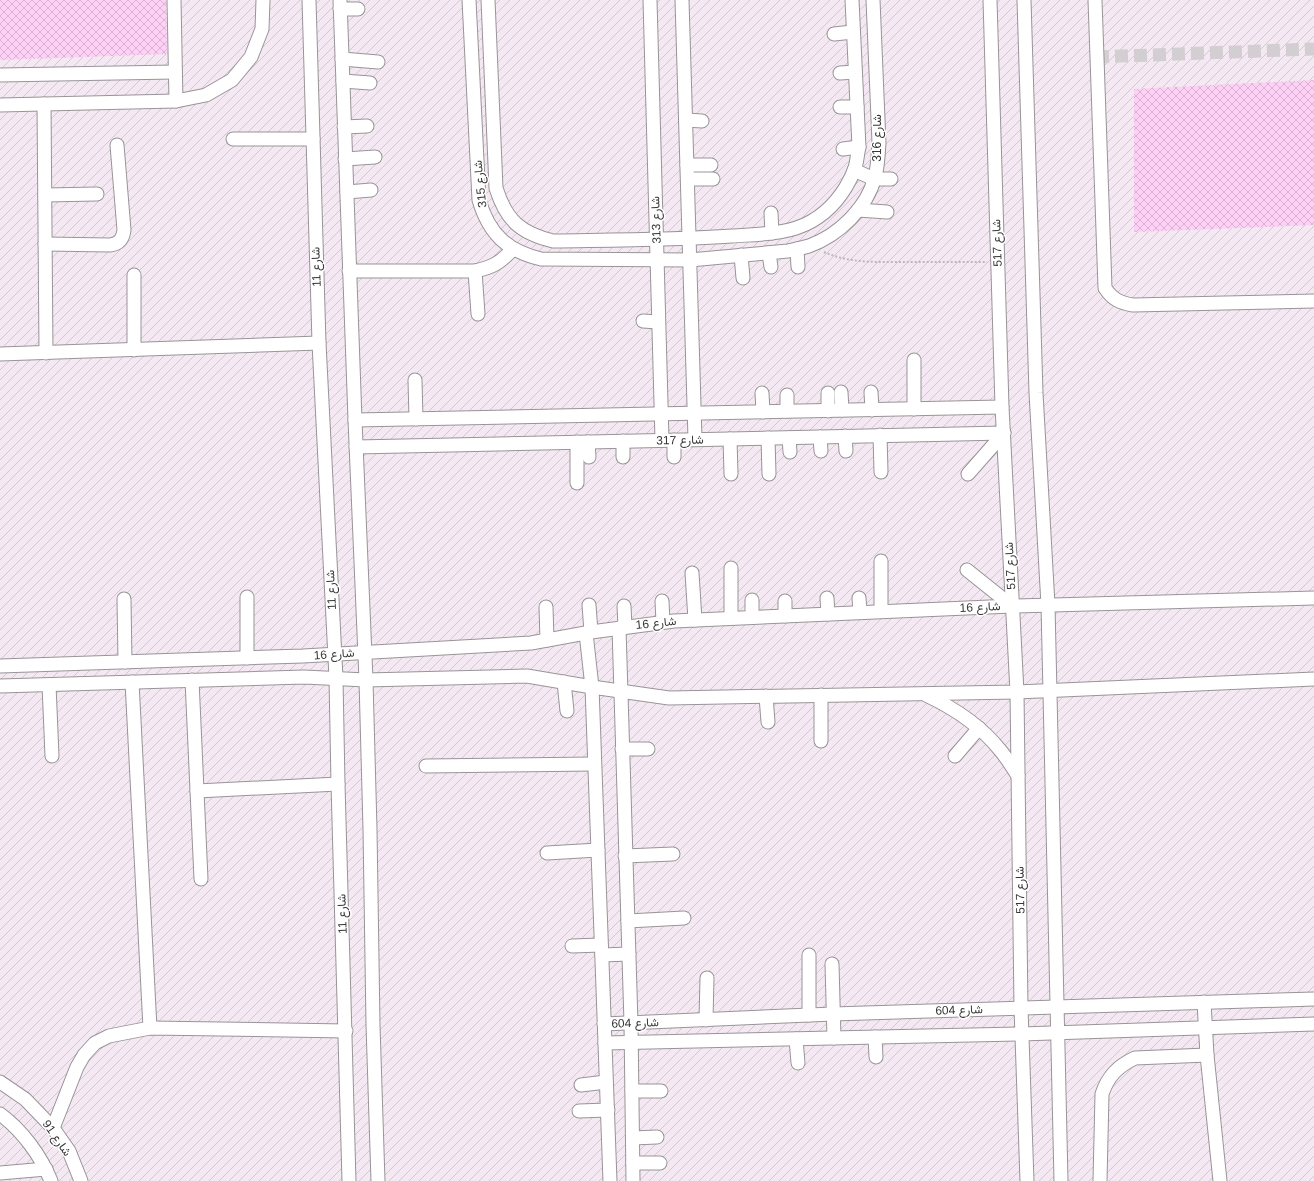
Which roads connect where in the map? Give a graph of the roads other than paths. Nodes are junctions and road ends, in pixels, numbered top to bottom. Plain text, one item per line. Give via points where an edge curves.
1 (174, 0) edge
2 (263, 0) edge
3 (309, 0) edge
4 (469, 0) edge
5 (488, 0) edge
6 (650, 0) edge
7 (682, 0) edge
8 (686, 0) edge
9 (990, 0) edge
10 (1024, 0) edge
11 (1094, 0) edge
12 (852, 2) edge
13 (877, 2) edge
14 (340, 5) edge
15 (358, 9) dead end
16 (853, 32) junction
17 (834, 34) dead end
18 (342, 59) junction
19 (378, 62) dead end
20 (176, 72) junction
21 (855, 72) junction
22 (840, 73) dead end
23 (0, 75) edge
24 (343, 81) junction
25 (370, 83) dead end
26 (176, 101) junction
27 (44, 104) junction
28 (0, 105) edge
29 (840, 107) dead end
30 (857, 107) junction
31 (686, 120) junction
32 (702, 121) dead end
33 (367, 126) dead end
34 (344, 127) junction
35 (233, 139) dead end
36 (312, 139) junction
37 (117, 145) dead end
38 (859, 147) junction
39 (843, 149) dead end
40 (375, 157) dead end
41 (494, 157) junction
42 (477, 158) junction
43 (345, 159) junction
44 (710, 165) dead end
45 (854, 170) junction
46 (687, 172) junction
47 (713, 179) dead end
48 (874, 179) junction
49 (891, 179) dead end
50 (371, 190) dead end
51 (347, 192) junction
52 (97, 194) dead end
53 (45, 195) junction
54 (858, 210) junction
55 (887, 212) dead end
56 (771, 213) dead end
57 (772, 232) junction
58 (689, 238) junction
59 (656, 239) junction
60 (45, 244) junction
61 (803, 247) junction
62 (513, 249) junction
63 (769, 253) junction
64 (740, 255) junction
65 (657, 260) junction
66 (690, 260) junction
67 (771, 267) dead end
68 (798, 267) dead end
69 (349, 271) junction
70 (475, 271) junction
71 (134, 275) dead end
72 (742, 278) dead end
73 (1314, 301) edge
74 (478, 314) dead end
75 (643, 321) dead end
76 (658, 322) junction
77 (319, 343) junction
78 (134, 350) junction
79 (46, 353) junction
80 (0, 354) edge
81 (914, 360) dead end
82 (415, 380) dead end
83 (841, 392) dead end
84 (871, 392) dead end
85 (762, 393) dead end
86 (828, 393) dead end
87 (787, 395) dead end
88 (1002, 407) junction
89 (914, 409) junction
90 (842, 410) junction
91 (872, 410) junction
92 (787, 411) junction
93 (828, 411) junction
94 (763, 412) junction
95 (695, 413) junction
96 (661, 414) junction
97 (416, 418) junction
98 (355, 420) junction
99 (1004, 433) junction
100 (880, 435) junction
101 (845, 436) junction
102 (820, 437) junction
103 (768, 438) junction
104 (789, 438) junction
105 (730, 439) junction
106 (668, 440) junction
107 (695, 440) junction
108 (623, 441) junction
109 (582, 442) junction
110 (356, 447) junction
111 (821, 451) dead end
112 (846, 451) dead end
113 (790, 452) dead end
114 (624, 456) dead end
115 (589, 457) dead end
116 (674, 457) dead end
117 (881, 472) dead end
118 (731, 474) dead end
119 (769, 474) dead end
120 (968, 474) dead end
121 (577, 483) dead end
122 (881, 561) dead end
123 (731, 568) dead end
124 (967, 570) dead end
125 (692, 573) dead end
126 (247, 597) dead end
127 (827, 598) dead end
128 (859, 598) dead end
129 (1314, 598) edge
130 (124, 599) dead end
131 (752, 600) dead end
132 (662, 601) dead end
133 (785, 601) dead end
134 (589, 605) dead end
135 (1048, 605) junction
136 (624, 606) dead end
137 (1012, 606) junction
138 (546, 607) dead end
139 (881, 611) junction
140 (860, 612) junction
141 (828, 614) junction
142 (785, 616) junction
143 (752, 617) junction
144 (731, 618) junction
145 (695, 620) junction
146 (663, 622) junction
147 (622, 627) junction
148 (588, 632) junction
149 (547, 640) junction
150 (364, 652) junction
151 (334, 654) junction
152 (247, 658) junction
153 (125, 662) junction
154 (0, 666) edge
155 (336, 678) junction
156 (192, 680) junction
157 (366, 680) junction
158 (1314, 680) edge
159 (132, 682) junction
160 (564, 682) junction
161 (49, 685) junction
162 (0, 686) edge
163 (592, 688) junction
164 (1049, 690) junction
165 (620, 692) junction
166 (1017, 692) junction
167 (922, 693) junction
168 (821, 695) junction
169 (766, 696) junction
170 (567, 710) dead end
171 (768, 722) dead end
172 (979, 728) junction
173 (821, 741) dead end
174 (622, 749) junction
175 (648, 749) dead end
176 (52, 756) dead end
177 (955, 756) dead end
178 (594, 764) junction
179 (426, 766) dead end
180 (1018, 776) junction
181 (338, 784) junction
182 (197, 791) junction
183 (598, 850) junction
184 (548, 853) dead end
185 (673, 854) dead end
186 (625, 856) junction
187 (201, 879) dead end
188 (684, 918) dead end
189 (628, 921) junction
190 (572, 946) dead end
191 (601, 950) junction
192 (629, 954) junction
193 (809, 955) dead end
194 (832, 964) dead end
195 (707, 978) dead end
196 (1314, 999) edge
197 (1204, 1002) junction
198 (1057, 1007) junction
199 (1022, 1008) junction
200 (833, 1014) junction
201 (809, 1015) junction
202 (706, 1020) junction
203 (631, 1023) junction
204 (604, 1024) junction
205 (1314, 1024) edge
206 (150, 1028) junction
207 (1206, 1028) junction
208 (346, 1031) junction
209 (1057, 1032) junction
210 (1022, 1034) junction
211 (875, 1037) junction
212 (796, 1038) junction
213 (834, 1038) junction
214 (632, 1042) junction
215 (605, 1043) junction
216 (1207, 1055) junction
217 (876, 1057) dead end
218 (798, 1063) dead end
219 (0, 1082) edge
220 (606, 1082) junction
221 (581, 1086) dead end
222 (661, 1091) dead end
223 (632, 1092) junction
224 (608, 1110) junction
225 (579, 1111) dead end
226 (5, 1118) edge
227 (53, 1128) junction
228 (656, 1137) dead end
229 (633, 1138) junction
230 (633, 1163) junction
231 (660, 1163) dead end
232 (0, 1173) edge
233 (49, 1175) edge
234 (81, 1181) edge
235 (349, 1181) edge
236 (378, 1181) edge
237 (610, 1181) edge
238 (633, 1181) edge
239 (1027, 1181) edge
240 (1061, 1181) edge
241 (1100, 1181) edge
242 (1220, 1181) edge

1 - 20 street
2 - 26 street via 262,29 251,58 232,80 206,95
3 - 36 street, شارع 11
4 - 42 street, شارع 315
5 - 41 street, شارع 315
6 - 59 street, شارع 313
7 - 8 street
7 - 31 street via 688,37
9 - 88 street, شارع 517
10 - 135 street via 1036,393
11 - 73 street via 1105,288 1110,296 1116,301 1133,305
12 - 13 street
12 - 16 street, شارع 316
13 - 48 street, شارع 316 via 883,143
14 - 15 street
14 - 18 street
16 - 17 street
16 - 21 street, شارع 316
18 - 19 street
18 - 24 street
20 - 23 street
20 - 26 street
21 - 22 street
21 - 30 street, شارع 316
24 - 25 street
24 - 34 street
26 - 27 street
27 - 28 street
27 - 53 street
29 - 30 street
30 - 38 street, شارع 316
31 - 32 street
31 - 46 street
33 - 34 street
34 - 43 street
35 - 36 street
36 - 77 street, شارع 11
37 - 60 street via 124,230 122,239 110,245
38 - 39 street
38 - 45 street, شارع 316
40 - 43 street
41 - 42 street
41 - 59 street, شارع 315 via 496,188 501,204 510,218 522,229 537,237 553,241
42 - 62 street, شارع 315 via 479,200 484,215 491,228
43 - 51 street
44 - 46 street
45 - 48 street
45 - 57 street, شارع 316 via 844,190 830,208 811,221 790,230
46 - 47 street
46 - 58 street
48 - 49 street
48 - 54 street, شارع 316 via 868,195
50 - 51 street
51 - 69 street
52 - 53 street
53 - 60 street
54 - 55 street
54 - 61 street, شارع 316 via 829,236
56 - 57 street
57 - 58 street, شارع 316
58 - 59 street, شارع 315
58 - 66 street
59 - 65 street, شارع 313
60 - 79 street
61 - 63 street, شارع 316
61 - 68 street
62 - 65 street, شارع 315 via 541,259
62 - 70 street via 503,260 490,268
63 - 64 street, شارع 316
63 - 67 street
64 - 66 street, شارع 316
64 - 72 street
65 - 66 street, شارع 315
65 - 76 street, شارع 313
66 - 95 street
69 - 70 street
69 - 98 street
70 - 74 street
71 - 78 street
75 - 76 street
76 - 96 street, شارع 313
77 - 78 street
77 - 151 street, شارع 11
78 - 79 street
79 - 80 street
81 - 89 street
82 - 97 street
83 - 90 street
84 - 91 street
85 - 94 street
86 - 93 street
87 - 92 street
88 - 89 street
88 - 99 street, شارع 517
89 - 91 street
90 - 91 street
90 - 93 street
92 - 93 street
92 - 94 street
94 - 95 street
95 - 96 street
95 - 107 street
96 - 97 street
96 - 106 street, شارع 313
97 - 98 street
98 - 110 street
99 - 100 street, شارع 317
99 - 120 street
99 - 137 street, شارع 517
100 - 101 street, شارع 317
100 - 117 street
101 - 102 street, شارع 317
101 - 112 street
102 - 104 street, شارع 317
102 - 111 street
103 - 104 street, شارع 317
103 - 105 street, شارع 317
103 - 119 street
104 - 113 street
105 - 107 street, شارع 317
105 - 118 street
106 - 107 street, شارع 317
106 - 108 street, شارع 317
106 - 116 street, شارع 313
108 - 109 street, شارع 317
108 - 114 street
109 - 110 street, شارع 317
109 - 115 street
109 - 121 street
110 - 150 street
122 - 139 street
123 - 144 street
124 - 137 street
125 - 145 street
126 - 152 street
127 - 141 street
128 - 140 street
129 - 135 street, شارع 16
130 - 153 street
131 - 143 street
132 - 146 street
133 - 142 street
134 - 148 street
135 - 137 street, شارع 16
135 - 164 street
136 - 147 street
137 - 139 street, شارع 16
137 - 166 street, شارع 517
138 - 149 street
139 - 140 street, شارع 16
140 - 141 street, شارع 16
141 - 142 street, شارع 16
142 - 143 street, شارع 16
143 - 144 street, شارع 16
144 - 145 street, شارع 16
145 - 146 street, شارع 16
146 - 147 street, شارع 16
147 - 148 street, شارع 16
147 - 165 street
148 - 149 street, شارع 16
148 - 163 street
149 - 150 street, شارع 16
150 - 151 street, شارع 16
150 - 157 street
151 - 152 street, شارع 16
151 - 155 street, شارع 11
152 - 153 street, شارع 16
153 - 154 street, شارع 16
155 - 156 street, شارع 16
155 - 157 street, شارع 16
155 - 181 street, شارع 11
156 - 159 street, شارع 16
156 - 182 street
157 - 160 street, شارع 16 via 527,676
157 - 236 street
158 - 164 street, شارع 16
159 - 161 street, شارع 16
159 - 206 street
160 - 163 street, شارع 16
160 - 170 street
161 - 162 street, شارع 16
161 - 176 street
163 - 165 street, شارع 16
163 - 178 street
164 - 166 street, شارع 16
164 - 198 street
165 - 169 street, شارع 16 via 669,698
165 - 174 street
166 - 167 street, شارع 16
166 - 180 street, شارع 517
167 - 168 street, شارع 16
167 - 172 street via 943,702
168 - 169 street, شارع 16
168 - 173 street
169 - 171 street
172 - 177 street
172 - 180 street via 1000,750
174 - 175 street
174 - 186 street
178 - 179 street
178 - 183 street
180 - 199 street, شارع 517
181 - 182 street
181 - 208 street, شارع 11
182 - 187 street
183 - 184 street
183 - 191 street
185 - 186 street
186 - 189 street
188 - 189 street
189 - 192 street
190 - 191 street
191 - 192 street
191 - 204 street
192 - 203 street
193 - 201 street
194 - 200 street
195 - 202 street
196 - 197 street, شارع 604
197 - 198 street, شارع 604
197 - 207 street
198 - 199 street, شارع 604
198 - 209 street
199 - 200 street, شارع 604
199 - 210 street, شارع 517
200 - 201 street, شارع 604
200 - 213 street
201 - 202 street, شارع 604
202 - 203 street, شارع 604
203 - 204 street, شارع 604
203 - 214 street
204 - 215 street
205 - 207 street, شارع 604
206 - 208 street
206 - 227 street via 109,1036 96,1043 84,1055
207 - 209 street, شارع 604
207 - 216 street
208 - 235 street, شارع 11
209 - 210 street, شارع 604
209 - 240 street
210 - 211 street, شارع 604
210 - 239 street, شارع 517
211 - 213 street, شارع 604
211 - 217 street
212 - 213 street, شارع 604
212 - 214 street, شارع 604
212 - 218 street
214 - 215 street, شارع 604
214 - 223 street
215 - 220 street
216 - 241 street via 1136,1058 1117,1068 1110,1076 1102,1094
216 - 242 street
219 - 227 street, شارع 91 via 25,1099
220 - 221 street
220 - 224 street
222 - 223 street
223 - 229 street
224 - 225 street
224 - 237 street
226 - 233 street via 29,1144
227 - 234 street, شارع 91 via 68,1151
228 - 229 street
229 - 230 street
230 - 231 street
230 - 238 street
232 - 233 street

